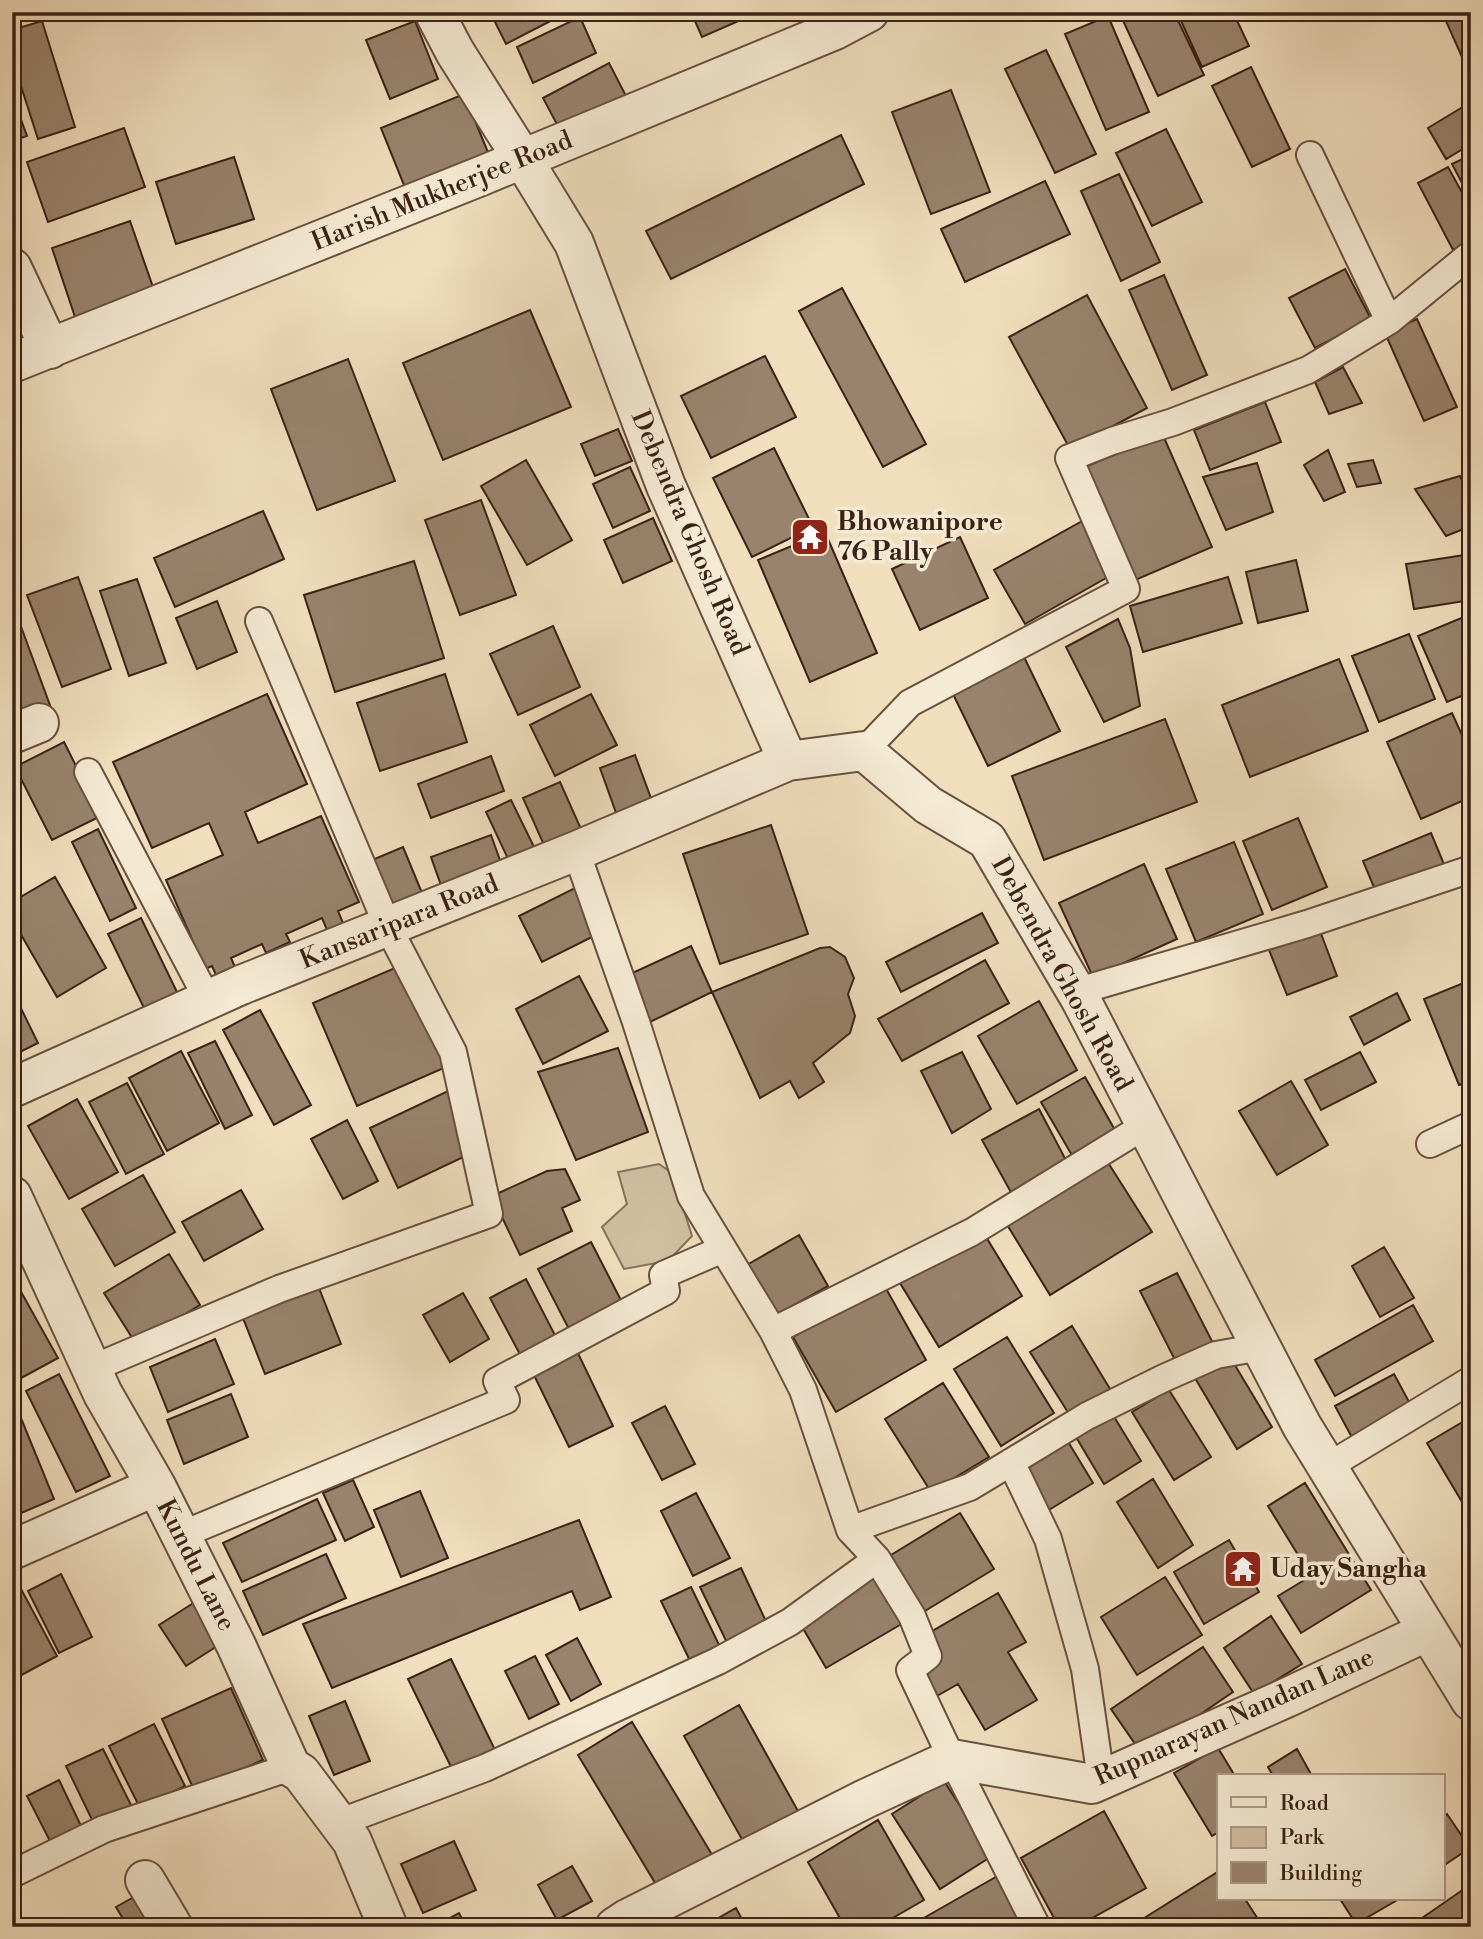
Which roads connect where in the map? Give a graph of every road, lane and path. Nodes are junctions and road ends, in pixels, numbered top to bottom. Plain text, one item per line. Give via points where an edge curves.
1 (434, 12) edge
2 (869, 12) edge
3 (1310, 155) dead end
4 (522, 158) junction
5 (1471, 254) edge
6 (12, 268) edge
7 (12, 310) edge
8 (1389, 321) junction
9 (33, 355) edge
10 (259, 621) dead end
11 (864, 751) junction
12 (788, 761) junction
13 (88, 772) dead end
14 (576, 851) junction
15 (1471, 869) edge
16 (388, 927) junction
17 (1075, 992) junction
18 (208, 1000) junction
19 (12, 1088) edge
20 (1146, 1125) junction
21 (1471, 1125) edge
22 (1430, 1144) dead end
23 (12, 1196) edge
24 (723, 1249) junction
25 (774, 1331) junction
26 (1261, 1347) junction
27 (91, 1368) junction
28 (1471, 1380) edge
29 (1011, 1462) junction
30 (1327, 1467) junction
31 (156, 1486) junction
32 (850, 1530) junction
33 (181, 1535) junction
34 (12, 1550) edge
35 (877, 1559) junction
36 (1428, 1631) junction
37 (1471, 1701) edge
38 (952, 1759) junction
39 (291, 1767) junction
40 (1101, 1780) junction
41 (338, 1823) junction
42 (12, 1874) edge
43 (145, 1880) dead end
44 (173, 1927) edge
45 (388, 1927) edge
46 (615, 1927) edge
47 (1038, 1927) edge

1 - 4 street, Debendra Ghosh Road
2 - 4 street, Harish Mukherjee Road
3 - 8 lane
4 - 9 street, Harish Mukherjee Road
4 - 12 street, Debendra Ghosh Road via 574,243 666,485
5 - 8 lane
6 - 9 street
7 - 9 street via 20,312
8 - 11 lane via 1308,370 1069,458 1126,589 910,703
10 - 16 lane
11 - 12 street
11 - 17 street, Debendra Ghosh Road via 928,805 987,840
12 - 14 street, Kansaripara Road
13 - 18 lane
14 - 16 street, Kansaripara Road
14 - 24 lane via 691,1196
15 - 17 lane via 1307,924
16 - 18 street, Kansaripara Road
16 - 27 lane via 453,1052 489,1214 279,1289
17 - 20 street, Debendra Ghosh Road
18 - 19 street, Kansaripara Road
20 - 25 lane via 972,1232
20 - 26 street, Debendra Ghosh Road
21 - 22 lane
23 - 27 street, Kundu Lane
24 - 25 lane
24 - 33 lane via 663,1275 666,1291 497,1381 506,1400
25 - 32 lane via 803,1390
26 - 29 lane via 1216,1355 1164,1378 1087,1416
26 - 30 street, Debendra Ghosh Road
27 - 31 street, Kundu Lane
28 - 30 lane
29 - 32 lane via 970,1487
29 - 40 lane via 1052,1552 1085,1670
30 - 36 street, Debendra Ghosh Road
31 - 33 street, Kundu Lane
31 - 34 street
32 - 35 lane
33 - 39 street, Kundu Lane
35 - 38 lane via 912,1616 928,1656 910,1670
35 - 41 lane via 790,1622 718,1661 485,1768
36 - 37 street, Debendra Ghosh Road
36 - 40 street, Rupnarayan Nandan Lane
38 - 40 street, Rupnarayan Nandan Lane via 1091,1784
38 - 46 street
38 - 47 lane
39 - 41 street, Kundu Lane via 301,1773
39 - 42 lane via 104,1829
41 - 45 street, Kundu Lane via 352,1841
43 - 44 street

